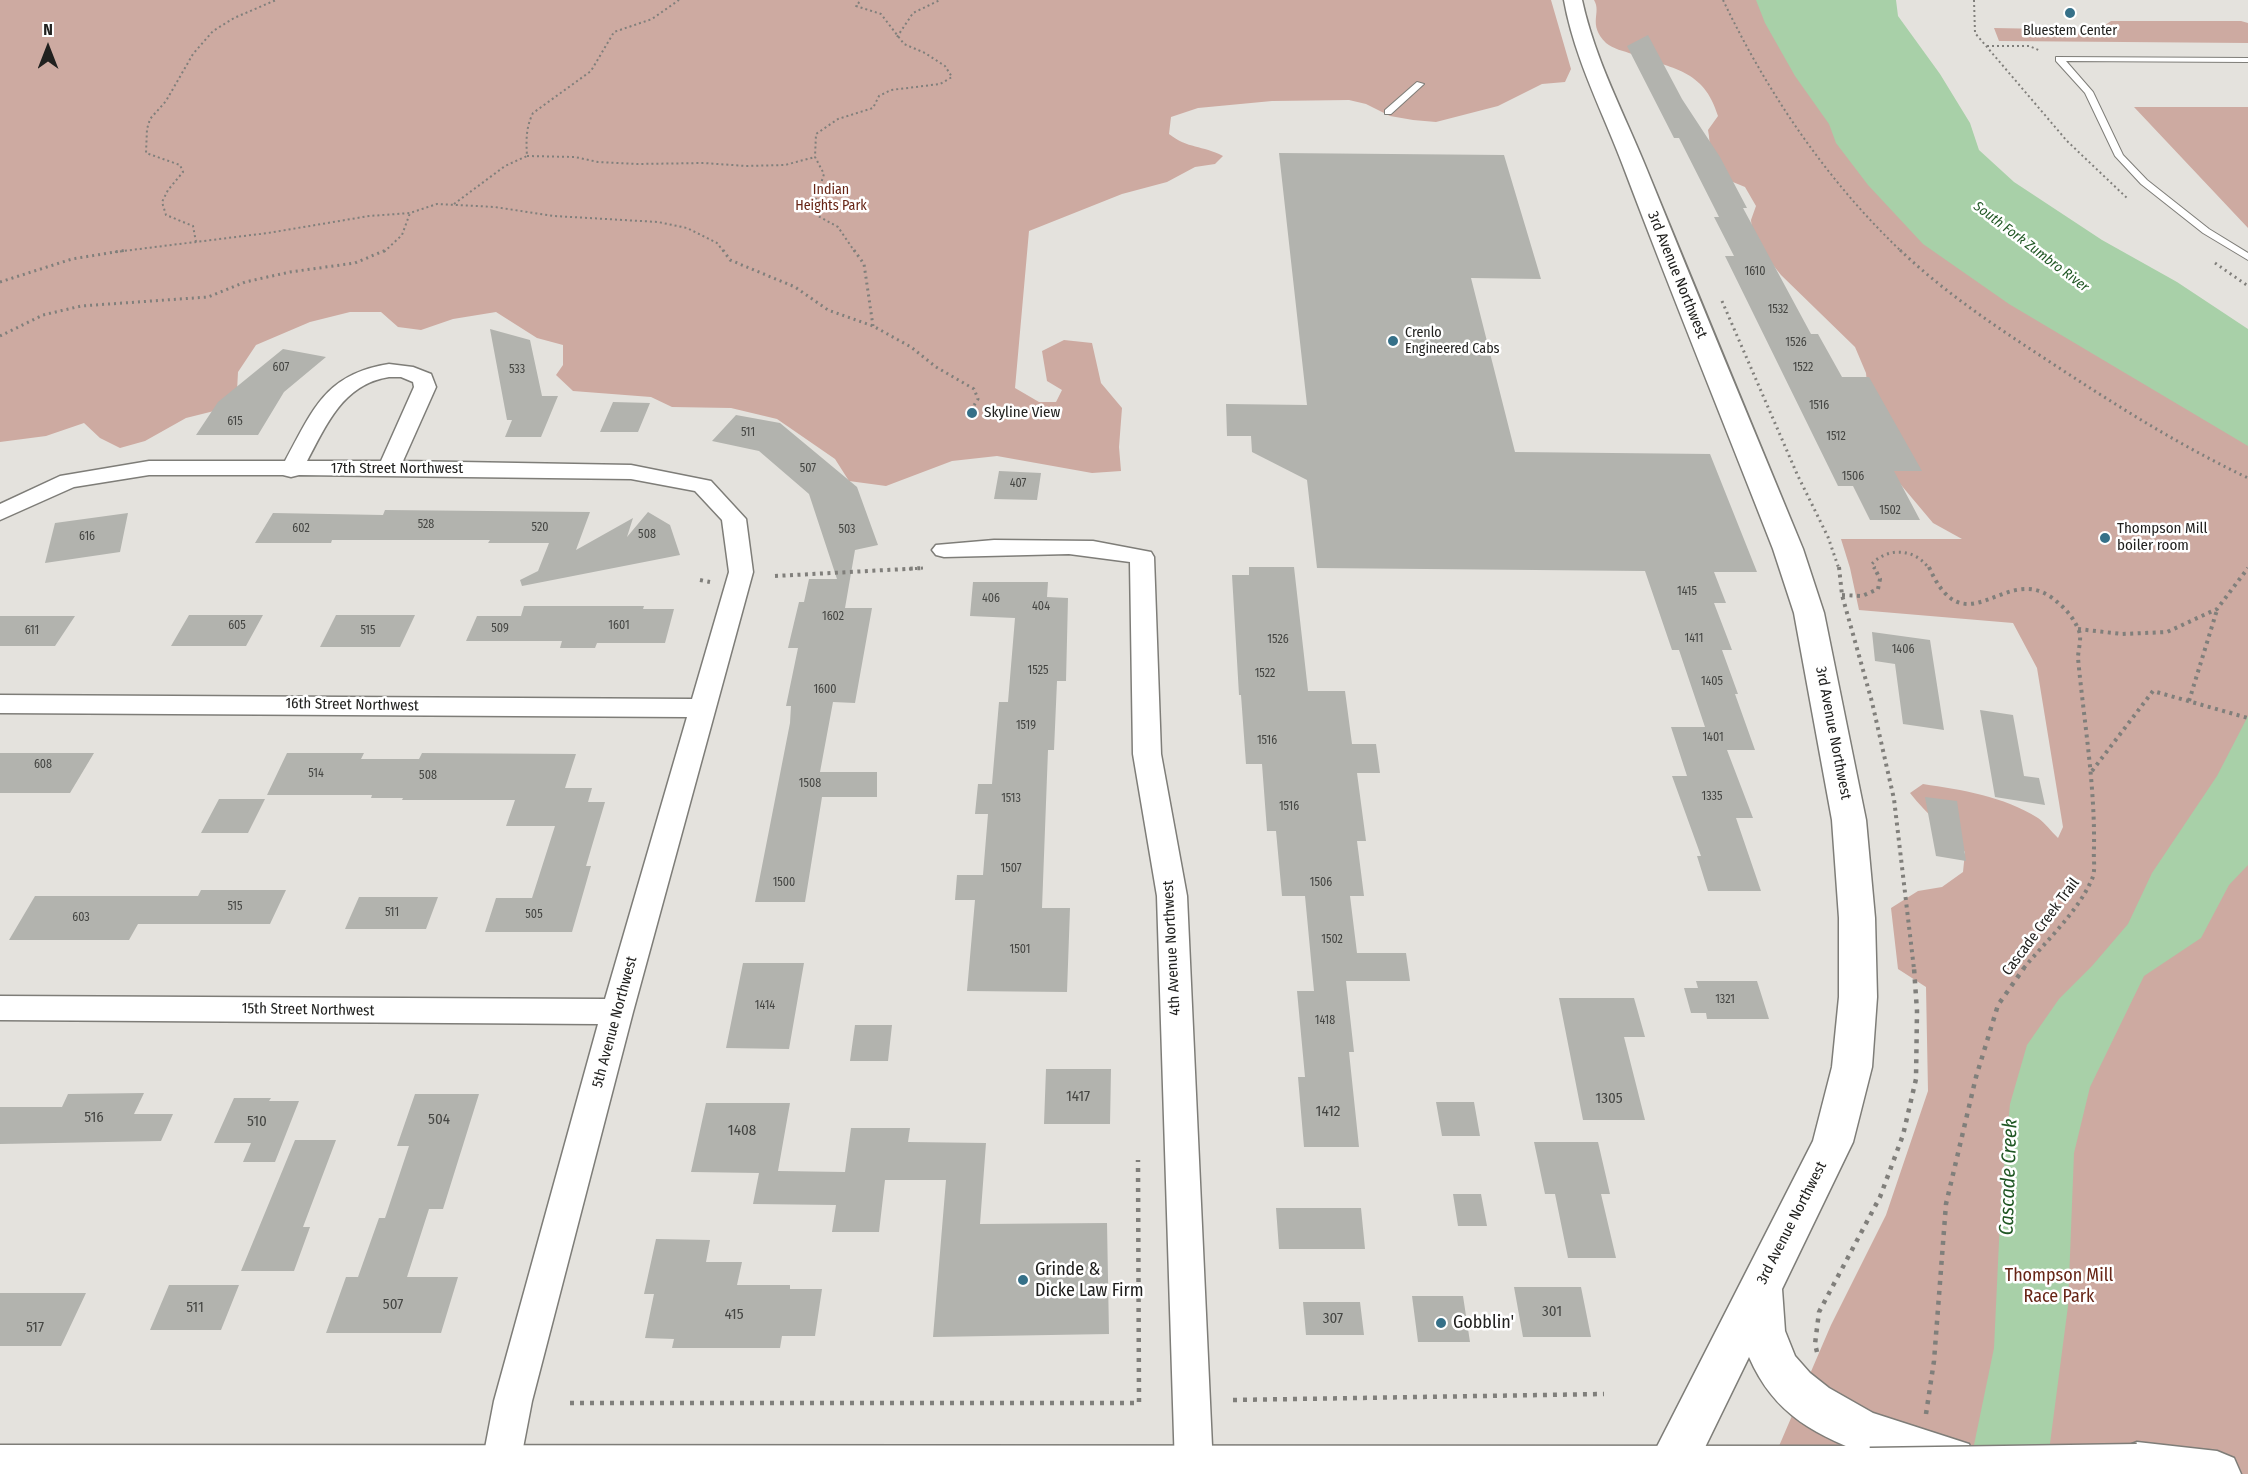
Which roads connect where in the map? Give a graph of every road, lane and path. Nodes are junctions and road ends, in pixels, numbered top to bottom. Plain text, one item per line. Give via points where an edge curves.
1 (276, 0) edge
2 (679, 0) edge
3 (861, 0) edge
4 (940, 0) edge
5 (1573, 0) edge
6 (1723, 0) edge
7 (1974, 0) edge
8 (897, 37) junction
9 (2059, 59) junction
10 (2248, 60) edge
11 (1420, 84) dead end
12 (1388, 112) dead end
13 (527, 156) junction
14 (815, 157) junction
15 (453, 205) junction
16 (410, 213) junction
17 (196, 242) junction
18 (2248, 257) edge
19 (0, 282) edge
20 (1720, 297) dead end
21 (873, 326) junction
22 (0, 336) edge
23 (970, 410) dead end
24 (389, 468) junction
25 (291, 470) junction
26 (2248, 478) edge
27 (0, 513) edge
28 (937, 559) joint
29 (2248, 568) edge
30 (741, 572) joint
31 (775, 576) dead end
32 (2217, 609) junction
33 (2078, 629) junction
34 (2189, 701) junction
35 (0, 704) edge
36 (703, 708) junction
37 (2248, 718) edge
38 (2092, 772) junction
39 (0, 1008) edge
40 (617, 1012) junction
41 (1138, 1160) dead end
42 (1760, 1286) junction
43 (1604, 1394) dead end
44 (1233, 1400) dead end
45 (570, 1402) dead end
46 (1920, 1451) junction
47 (0, 1468) edge
48 (1982, 1468) junction
49 (500, 1470) edge
50 (1194, 1471) edge
51 (1668, 1472) edge
52 (2217, 1474) edge

1 - 17 path via 213,31 150,119 146,153 180,165 183,172 162,202 166,215 193,226
2 - 13 path via 651,19 614,32 586,76 545,100 530,117 524,135
3 - 8 path via 856,6 881,14
4 - 8 path via 920,6
5 - 42 main road, 3rd Avenue Northwest via 1599,88 1788,549 1809,613 1849,820 1857,918 1858,997 1852,1067 1833,1142
6 - 26 path via 1763,73 1822,159 1871,221 1940,285 2127,413 2191,452
7 - 9 path via 1975,33 1986,46 2029,46
8 - 14 path via 945,66 952,77 940,84 891,90 879,96 873,108 823,127 816,134
9 - 10 lane
9 - 18 lane via 2089,92 2119,156 2144,182 2206,231
11 - 12 lane
13 - 14 path via 746,166 785,165
13 - 15 path via 494,172 473,194
14 - 21 path via 824,174 814,205 818,216 838,227 864,264
15 - 16 path via 437,204
15 - 21 path via 658,222 687,228 717,243 730,260 795,287 828,310
16 - 17 path
16 - 22 path via 402,235 384,252 354,263 245,282 208,297 81,306 43,315
17 - 19 path via 72,260
20 - 33 path via 1828,537 1840,571 1842,595 1862,596 1878,590 1880,579 1872,564 1880,555 1897,551 1918,557 1928,566 1949,600 1968,604 2005,592 2028,590 2048,595 2069,611
21 - 23 path via 974,389 978,399
24 - 25 street, 17th Street Northwest
24 - 25 street via 425,387 423,380 402,370 360,379 335,396
24 - 30 street, 17th Street Northwest via 631,472 703,486 734,519
25 - 27 street, 17th Street Northwest via 137,470 68,481
28 - 31 path
28 - 50 street, 4th Avenue Northwest via 1028,546 1113,550 1143,557 1146,754 1172,896
29 - 32 path
30 - 36 street, 5th Avenue Northwest
32 - 33 path via 2167,632 2122,634
32 - 34 path
33 - 38 path, Cascade Creek Trail via 2082,706
34 - 37 path
34 - 38 path via 2153,691
35 - 36 street, 16th Street Northwest
36 - 40 street, 5th Avenue Northwest
38 - 46 path, Cascade Creek Trail via 2093,878 2068,917 1998,1005 1976,1077 1946,1204 1934,1360
39 - 40 street, 15th Street Northwest
40 - 49 street, 5th Avenue Northwest via 513,1401
41 - 45 path via 1139,1402
42 - 46 main road via 1759,1317 1767,1346 1778,1370 1790,1384 1820,1409 1874,1435
42 - 51 main road, 3rd Avenue Northwest
43 - 44 path
46 - 48 main road
47 - 49 main road
48 - 51 main road, bridge
48 - 52 main road, bridge via 2137,1465
49 - 50 main road
50 - 51 main road

